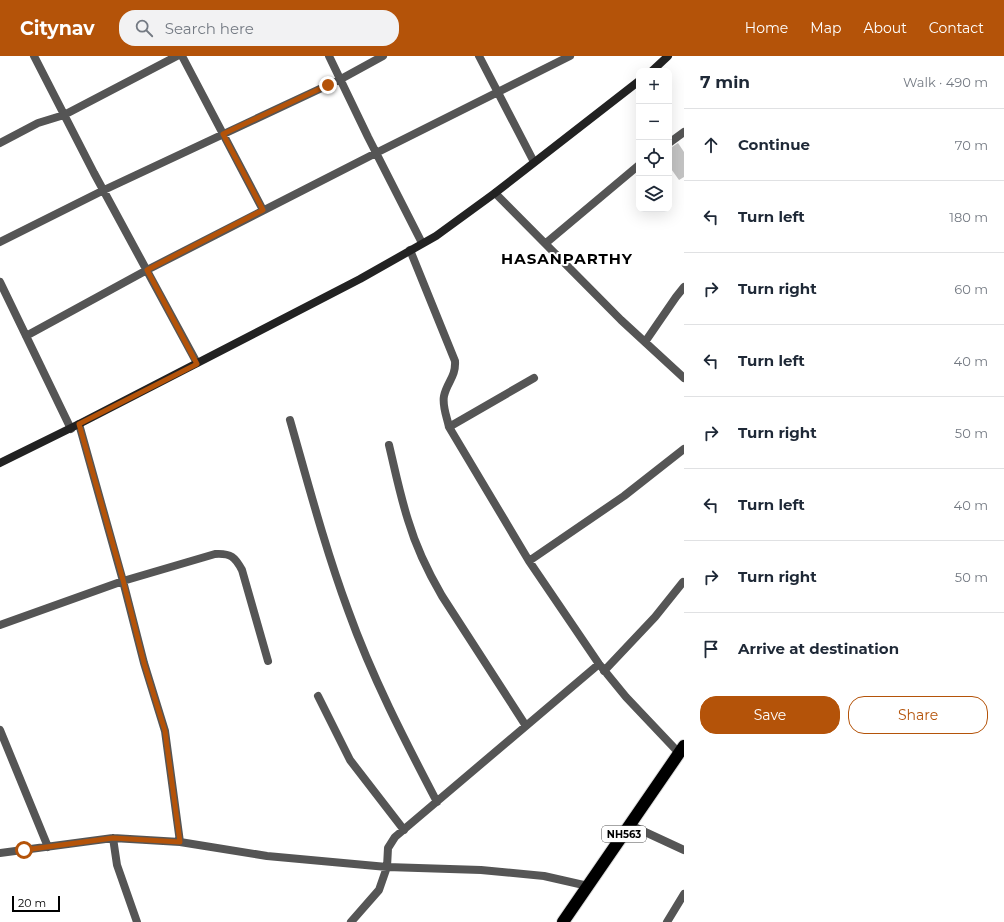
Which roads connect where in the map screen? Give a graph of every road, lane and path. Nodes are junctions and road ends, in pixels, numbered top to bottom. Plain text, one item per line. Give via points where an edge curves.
1 (34, 56) edge
2 (177, 56) edge
3 (182, 56) edge
4 (329, 56) edge
5 (383, 56) edge
6 (479, 56) edge
7 (570, 56) edge
8 (668, 56) edge
9 (655, 68) edge
10 (341, 79) junction
11 (636, 83) edge
12 (498, 93) junction
13 (64, 115) junction
14 (684, 132) edge
15 (223, 134) junction
16 (672, 141) edge
17 (0, 143) edge
18 (376, 152) junction
19 (534, 162) junction
20 (636, 168) edge
21 (104, 190) junction
22 (495, 193) junction
23 (263, 210) junction
24 (0, 242) edge
25 (422, 243) junction
26 (546, 243) junction
27 (410, 250) junction
28 (147, 270) junction
29 (0, 282) edge
30 (684, 288) edge
31 (26, 336) junction
32 (645, 342) junction
33 (197, 364) junction
34 (534, 378) dead end
35 (684, 378) edge
36 (290, 420) dead end
37 (79, 424) junction
38 (449, 427) junction
39 (71, 428) junction
40 (388, 445) dead end
41 (684, 448) edge
42 (0, 463) edge
43 (529, 561) junction
44 (123, 580) junction
45 (683, 582) dead end
46 (0, 625) edge
47 (268, 661) dead end
48 (602, 667) junction
49 (318, 696) dead end
50 (526, 726) junction
51 (0, 730) edge
52 (682, 749) edge
53 (437, 802) junction
54 (630, 825) junction
55 (404, 830) junction
56 (113, 838) junction
57 (180, 842) junction
58 (48, 846) junction
59 (683, 849) edge
60 (0, 853) edge
61 (387, 867) junction
62 (588, 886) junction
63 (684, 894) edge
64 (137, 922) edge
65 (351, 922) edge
66 (564, 922) edge
67 (667, 922) edge

1 - 13 street
2 - 13 street
3 - 15 street
4 - 10 street
5 - 10 street
6 - 12 street
7 - 12 street
8 - 9 street
10 - 15 street
10 - 18 street
11 - 19 street
12 - 18 street
12 - 19 street
13 - 17 street via 38,123
13 - 21 street
14 - 16 street
15 - 21 street
15 - 23 street
18 - 23 street
18 - 25 street
19 - 22 street
20 - 26 street
21 - 24 street
21 - 28 street
22 - 25 street via 436,236
22 - 26 street
23 - 28 street
25 - 27 street
26 - 32 street
27 - 33 street
27 - 38 street via 455,361 454,375 444,396
28 - 31 street
28 - 33 street
29 - 31 street
30 - 32 street
31 - 39 street
32 - 35 street
33 - 37 street
34 - 38 street
36 - 53 street via 347,610 397,725
37 - 39 street
37 - 44 street
38 - 43 street
39 - 42 street
40 - 50 street via 408,520 429,574
41 - 43 street via 624,496
43 - 48 street
44 - 46 street
44 - 47 street via 215,554 225,553 232,556 242,570
44 - 57 street via 144,663 165,731
45 - 48 street via 655,617
48 - 50 street
48 - 52 street via 626,697
49 - 55 street via 350,760
50 - 53 street
51 - 58 street
52 - 54 highway, NH563
53 - 55 street
54 - 59 street
54 - 62 highway, NH563
55 - 61 street via 395,837 388,848
56 - 57 street
56 - 58 street
56 - 64 street via 117,865
57 - 61 street via 267,856
58 - 60 street
61 - 62 street via 528,874
61 - 65 street via 379,890
62 - 66 highway, NH563
63 - 67 street

